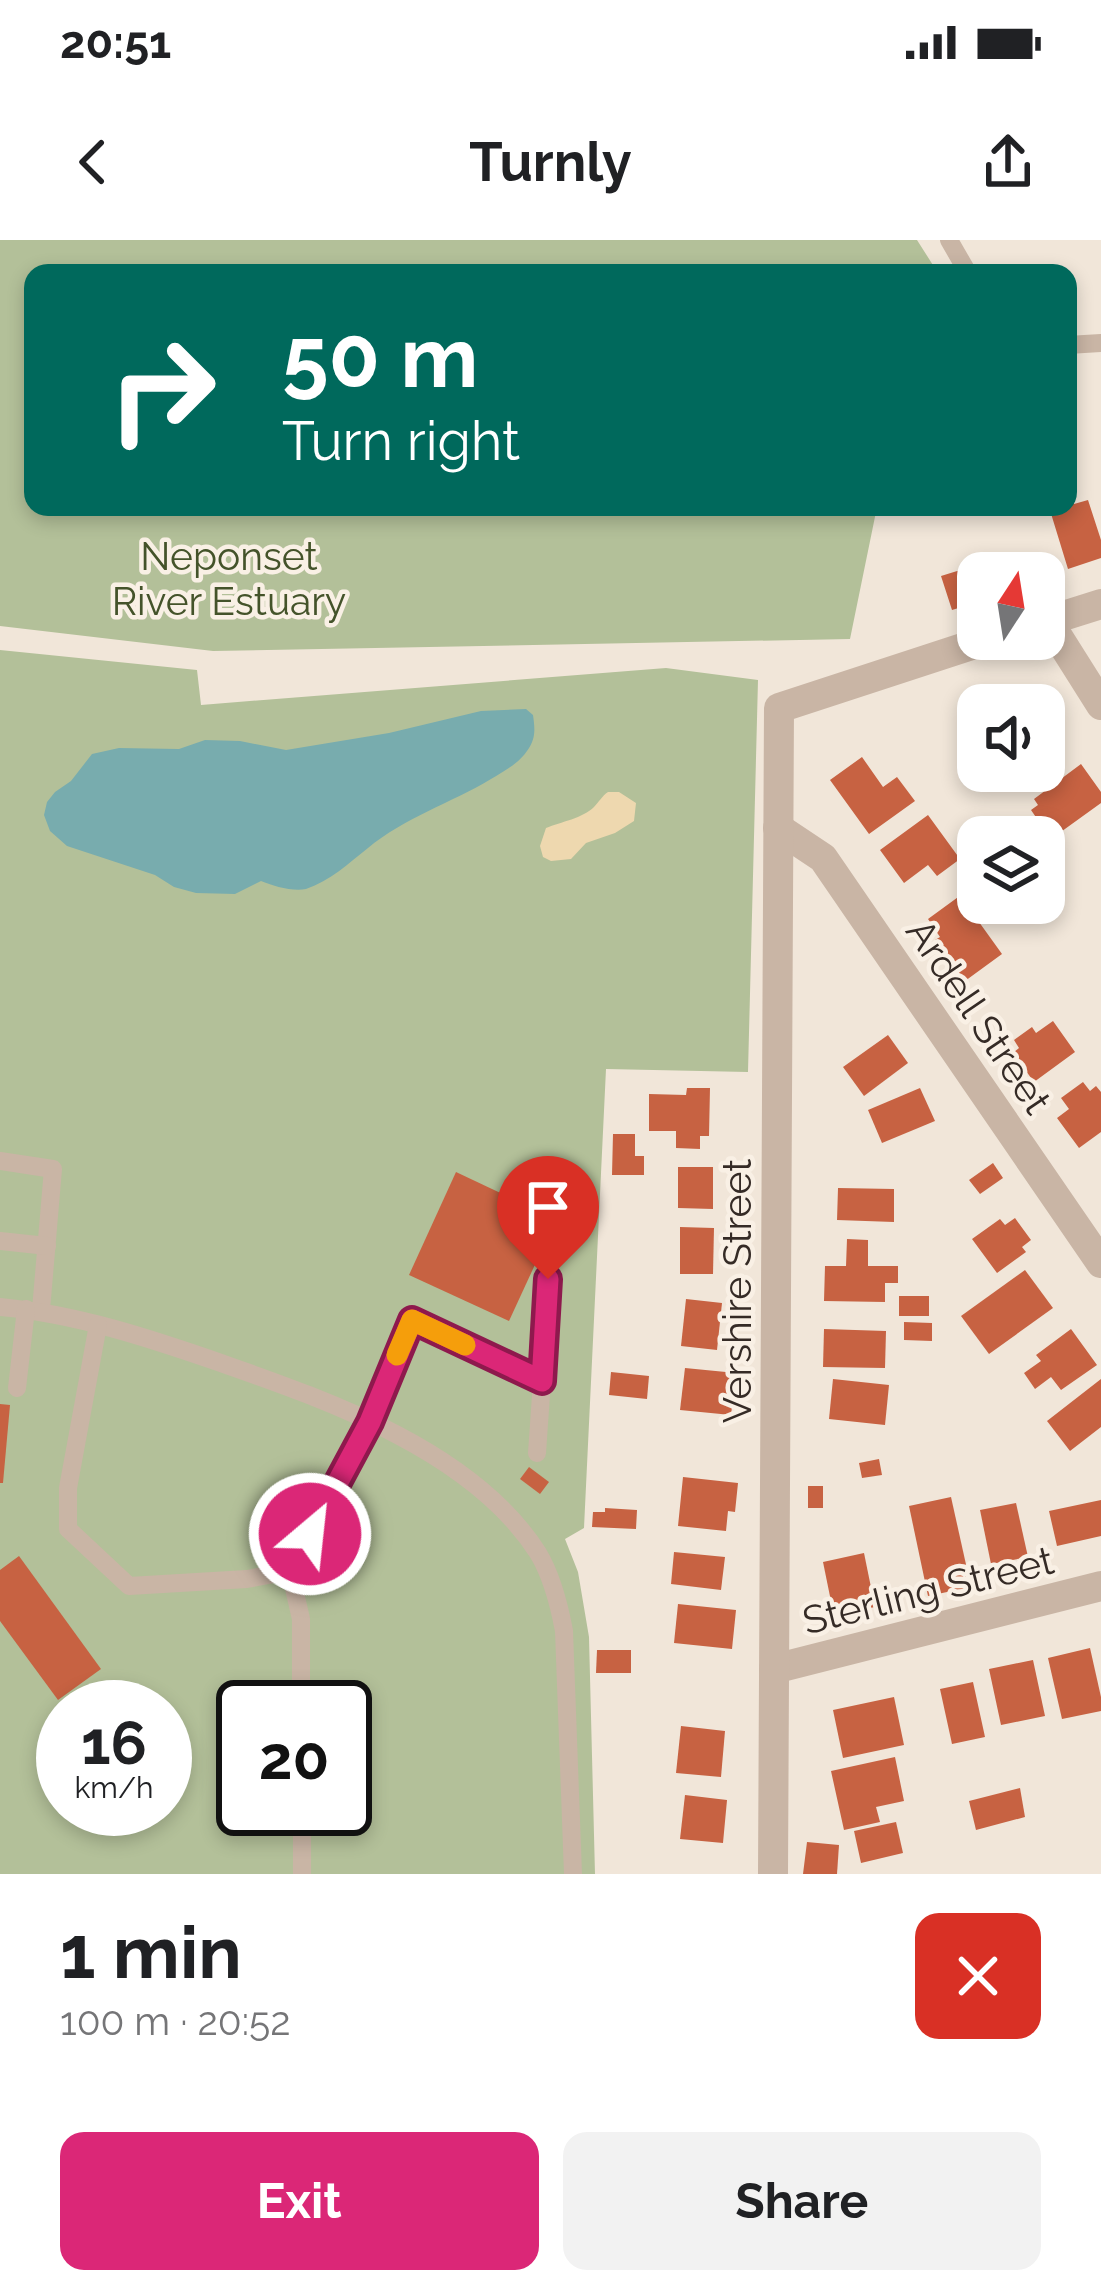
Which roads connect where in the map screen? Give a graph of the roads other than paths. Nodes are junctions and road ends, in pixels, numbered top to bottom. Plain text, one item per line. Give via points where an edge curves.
1 (1101, 604) edge
2 (1065, 615) edge
3 (957, 650) edge
4 (1065, 650) edge
5 (1101, 705) edge
6 (778, 828) junction
7 (0, 1161) edge
8 (0, 1241) edge
9 (47, 1246) junction
10 (1101, 1263) edge
11 (548, 1279) dead end
12 (16, 1311) edge
13 (98, 1325) junction
14 (542, 1381) junction
15 (17, 1388) dead end
16 (370, 1422) junction
17 (537, 1453) dead end
18 (290, 1571) junction
19 (1101, 1586) edge
20 (774, 1669) junction
21 (301, 1680) edge
22 (302, 1836) edge
23 (302, 1874) edge
24 (574, 1874) edge
25 (772, 1874) edge

1 - 2 street
3 - 6 street, Vershire Street via 779,709
4 - 5 street
6 - 10 street, Ardell Street via 823,858
6 - 20 street, Vershire Street
7 - 9 lane via 53,1168
8 - 9 lane
9 - 12 lane
11 - 14 lane
12 - 13 lane
12 - 15 lane
13 - 16 lane via 293,1388
13 - 18 lane via 68,1529 129,1586
14 - 16 lane via 412,1320
14 - 17 lane
16 - 18 lane
16 - 24 lane via 473,1485 545,1567 564,1631
18 - 21 lane via 301,1619
19 - 20 street, Sterling Street
20 - 25 street, Vershire Street
22 - 23 lane

